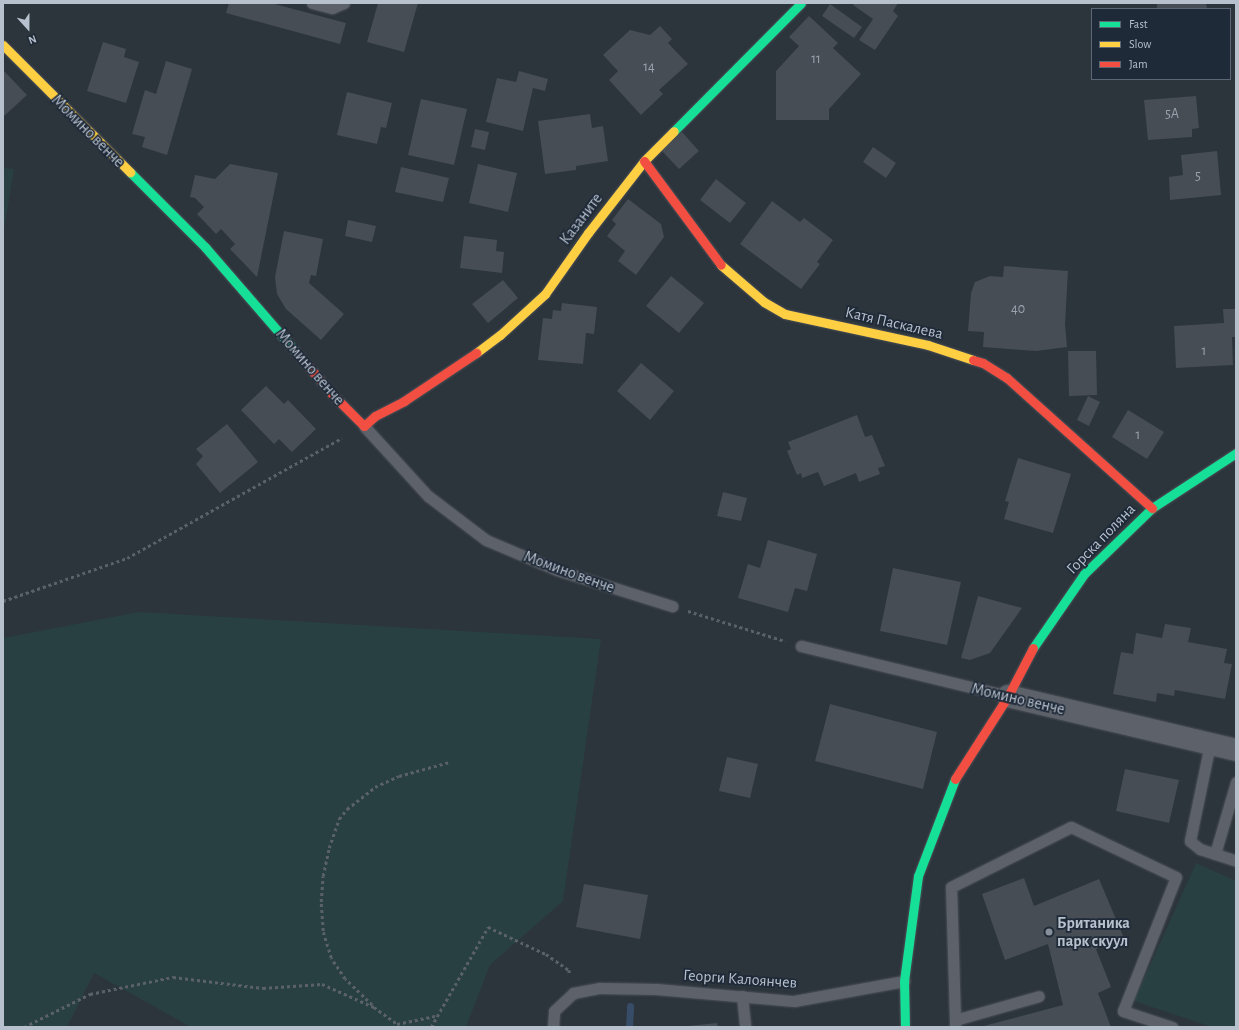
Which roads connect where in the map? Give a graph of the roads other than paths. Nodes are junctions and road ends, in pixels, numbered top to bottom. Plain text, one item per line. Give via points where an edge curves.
1 (312, 3) edge
2 (344, 3) edge
3 (801, 3) edge
4 (3, 45) edge
5 (644, 161) junction
6 (364, 426) junction
7 (1236, 453) edge
8 (1152, 508) junction
9 (672, 606) road end
10 (801, 646) road end
11 (1008, 696) junction
12 (1210, 744) junction
13 (1236, 750) edge
14 (1236, 782) edge
15 (1215, 854) junction
16 (1236, 861) edge
17 (904, 981) junction
18 (742, 996) junction
19 (1039, 996) dead end
20 (955, 1023) edge
21 (553, 1027) edge
22 (744, 1027) edge
23 (905, 1027) edge
24 (1172, 1027) edge

1 - 2 lane via 332,8
3 - 5 street, Казаните
4 - 6 street, Момино венче via 205,247 333,395
5 - 6 street, Казаните via 545,294 500,335 457,367 375,416
5 - 8 street, Катя Паскалева via 721,266 764,302 802,320 928,345 982,363 1007,378
6 - 9 lane, Момино венче via 428,496 486,540 558,570
7 - 8 street, Горска поляна
8 - 11 street, Горска поляна via 1084,574 1030,652
10 - 11 lane, Момино венче
11 - 12 street, Момино венче
11 - 17 street, Горска поляна via 955,780 918,876
12 - 13 street, Момино венче
12 - 15 lane via 1190,841 1200,849
14 - 15 lane
15 - 16 lane
17 - 18 lane, Георги Калоянчев via 794,1001
17 - 23 street, Горска поляна
18 - 21 lane, Георги Калоянчев via 656,989 599,988 573,993 554,1011
18 - 22 lane
19 - 20 lane
20 - 24 lane via 951,887 1071,827 1176,877 1123,1011

